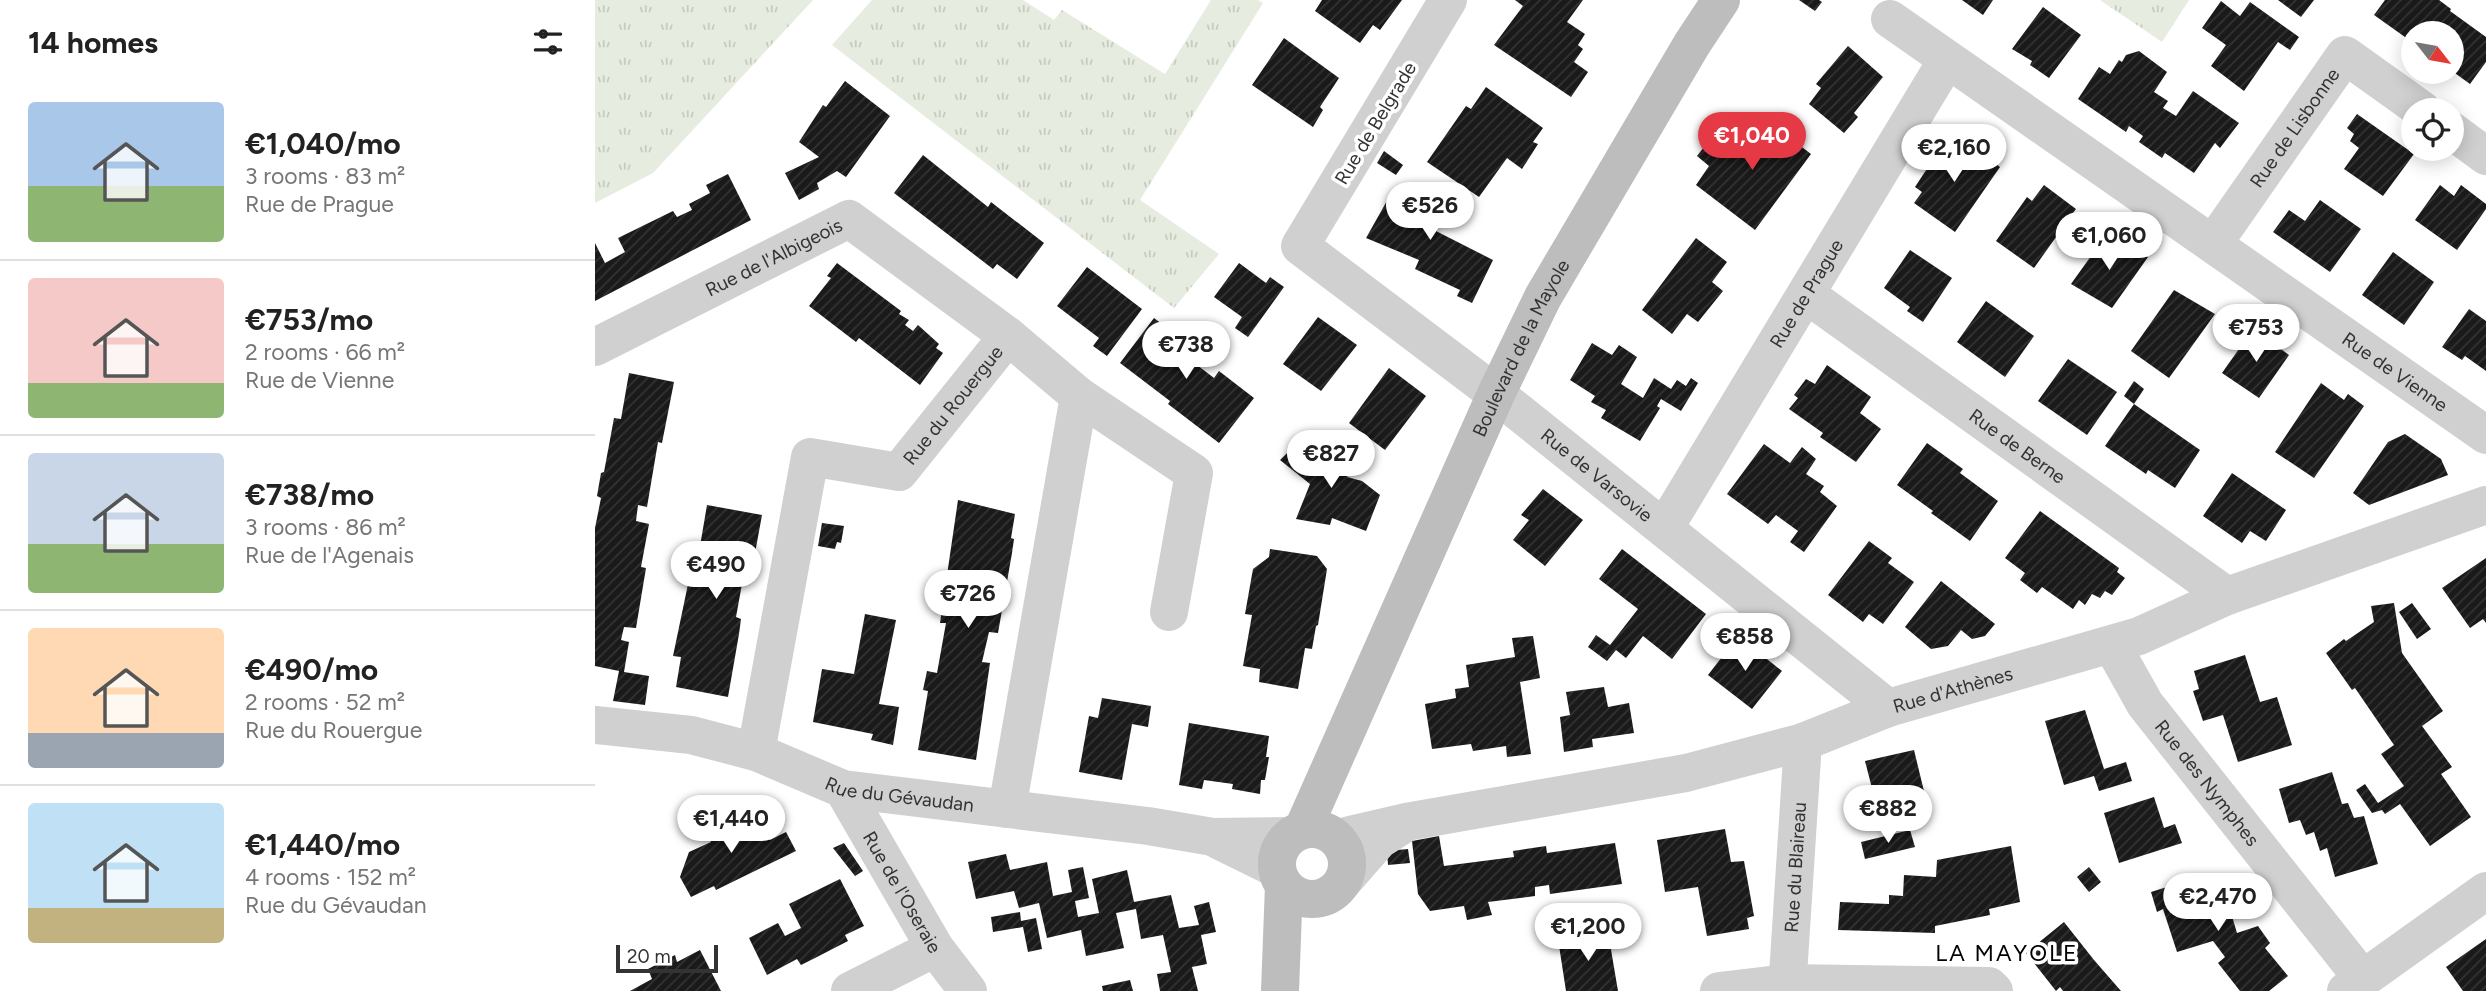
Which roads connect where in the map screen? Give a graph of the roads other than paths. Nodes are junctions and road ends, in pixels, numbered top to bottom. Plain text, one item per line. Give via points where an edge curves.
1 (1448, 0) edge
2 (1721, 0) edge
3 (1890, 19) dead end
4 (1947, 60) junction
5 (2405, 98) edge
6 (2464, 140) edge
7 (2486, 156) edge
8 (2213, 244) junction
9 (1300, 246) joint
10 (1807, 295) junction
11 (1008, 336) junction
12 (595, 347) edge
13 (1496, 394) junction
14 (1079, 396) junction
15 (2486, 435) edge
16 (2486, 505) edge
17 (1665, 527) junction
18 (2227, 596) junction
19 (1169, 612) dead end
20 (2112, 645) junction
21 (1888, 708) junction
22 (595, 724) edge
23 (1803, 742) junction
24 (756, 752) junction
25 (843, 789) junction
26 (1007, 809) junction
27 (1406, 822) junction
28 (1304, 849) junction
29 (1334, 889) junction
30 (2486, 891) edge
31 (935, 948) junction
32 (2355, 985) edge
33 (1787, 987) edge
34 (850, 991) edge
35 (968, 991) edge
36 (1282, 991) edge
37 (1719, 991) edge
38 (1994, 991) edge

1 - 9 street, Rue de Belgrade
2 - 13 main road, Boulevard de la Mayole via 1543,297
3 - 4 street, Rue de Vienne
4 - 8 street, Rue de Vienne
4 - 10 street, Rue de Prague
5 - 8 street, Rue de Lisbonne via 2345,55
6 - 7 street
8 - 15 street, Rue de Vienne
9 - 13 street, Rue de Varsovie
10 - 17 street, Rue de Prague
10 - 18 street, Rue de Berne
11 - 12 street, Rue de l'Albigeois via 849,219
11 - 14 street, Rue du Rouergue
11 - 24 street, Rue du Rouergue via 899,472 810,457
13 - 17 street, Rue de Varsovie
13 - 28 main road, Boulevard de la Mayole via 1356,713
14 - 19 street, Rue du Rouergue via 1194,473
14 - 26 street
16 - 18 street, Rue d'Athènes
17 - 21 street, Rue de Varsovie
18 - 20 street, Rue d'Athènes
20 - 21 street, Rue d'Athènes
20 - 32 street, Rue des Nymphes via 2144,704
21 - 23 street, Rue d'Athènes
22 - 24 street, Rue du Gévaudan via 691,735
23 - 27 street, Rue d'Athènes via 1686,773
23 - 33 street, Rue du Blaireau
24 - 25 street, Rue du Gévaudan
25 - 26 street, Rue du Gévaudan
25 - 31 street, Rue de l'Oseraie
26 - 28 street, Rue du Gévaudan
27 - 28 street, Rue d'Athènes
27 - 29 street, Rue d'Athènes via 1379,840
28 - 29 main road via 1344,847 1348,861
28 - 29 main road via 1294,895 1311,900
28 - 36 main road, Boulevard de la Mayole
29 - 36 main road, Boulevard de la Mayole via 1301,942
30 - 32 street
31 - 34 street
31 - 35 street, Rue de l'Oseraie
33 - 37 street
33 - 38 street via 1989,986

